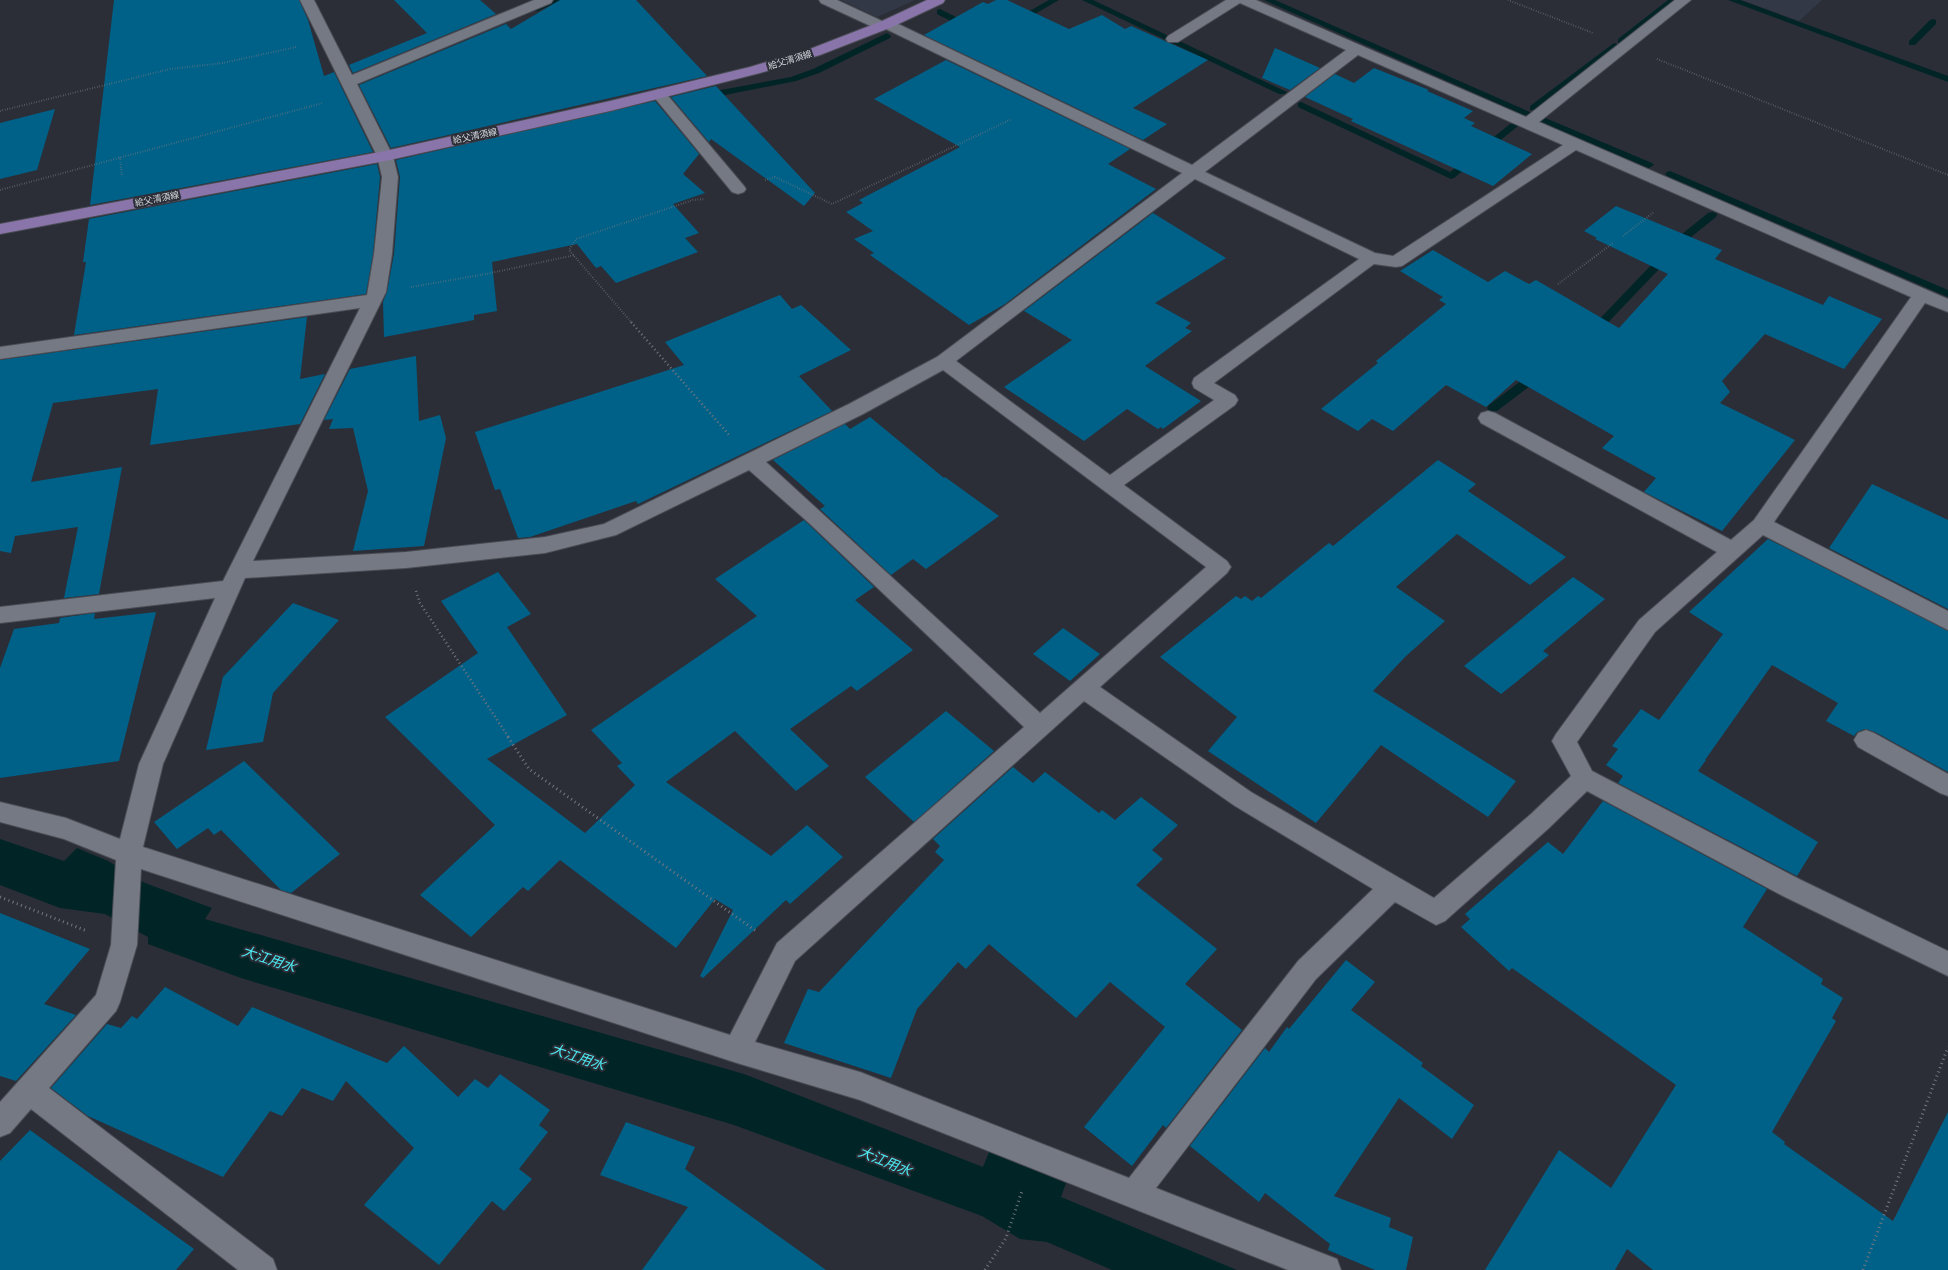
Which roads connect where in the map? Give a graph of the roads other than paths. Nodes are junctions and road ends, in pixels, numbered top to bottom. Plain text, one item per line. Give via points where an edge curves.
1 (307, 0) edge
2 (546, 0) edge
3 (826, 0) edge
4 (938, 0) edge
5 (1236, 0) edge
6 (1244, 0) edge
7 (1684, 0) edge
8 (885, 25) junction
9 (1173, 39) dead end
10 (1357, 49) junction
11 (352, 88) junction
12 (659, 94) junction
13 (1528, 123) junction
14 (1575, 144) junction
15 (385, 156) junction
16 (1193, 173) junction
17 (738, 189) road end
18 (0, 229) edge
19 (1372, 258) junction
20 (1921, 295) junction
21 (375, 296) junction
22 (1948, 306) edge
23 (0, 353) edge
24 (944, 361) junction
25 (1488, 418) dead end
26 (751, 460) junction
27 (1110, 485) junction
28 (1761, 525) junction
29 (1732, 550) junction
30 (234, 579) junction
31 (0, 615) edge
32 (1948, 621) edge
33 (1083, 688) junction
34 (1040, 727) junction
35 (1866, 740) dead end
36 (1584, 778) junction
37 (1948, 786) edge
38 (0, 812) edge
39 (128, 863) junction
40 (1393, 887) junction
41 (1948, 964) edge
42 (737, 1050) junction
43 (29, 1090) junction
44 (0, 1123) edge
45 (1134, 1194) junction
46 (262, 1270) edge
47 (1326, 1270) edge

1 - 11 street
2 - 11 street
3 - 8 street
4 - 8 main road, 給父清須線
5 - 9 street
6 - 10 street
7 - 13 street
8 - 12 main road, 給父清須線 via 815,52
8 - 16 street
10 - 13 street
10 - 16 street
11 - 15 street
12 - 15 main road, 給父清須線
12 - 17 street
13 - 14 street
14 - 19 street via 1396,262
14 - 20 street
15 - 18 main road, 給父清須線
15 - 21 street via 390,177 383,254
16 - 19 street
16 - 24 street
19 - 27 street via 1201,383 1228,400
20 - 22 street
20 - 28 street
21 - 23 street
21 - 30 street
24 - 26 street via 856,409
24 - 27 street
25 - 29 street
26 - 30 street via 609,530 545,545
26 - 34 street
27 - 33 street via 1220,567
28 - 29 street
28 - 32 street
29 - 36 street via 1647,626 1564,741
30 - 31 street
30 - 39 street via 151,764
33 - 34 street
33 - 40 street via 1243,799
34 - 42 street via 786,952
35 - 37 street
36 - 40 street via 1540,821 1436,913
36 - 41 street via 1792,888
38 - 39 street via 66,829
39 - 42 street
39 - 43 street via 125,938 107,1002
40 - 45 street via 1307,970
42 - 45 street via 860,1086
43 - 44 street
43 - 46 street
45 - 47 street

